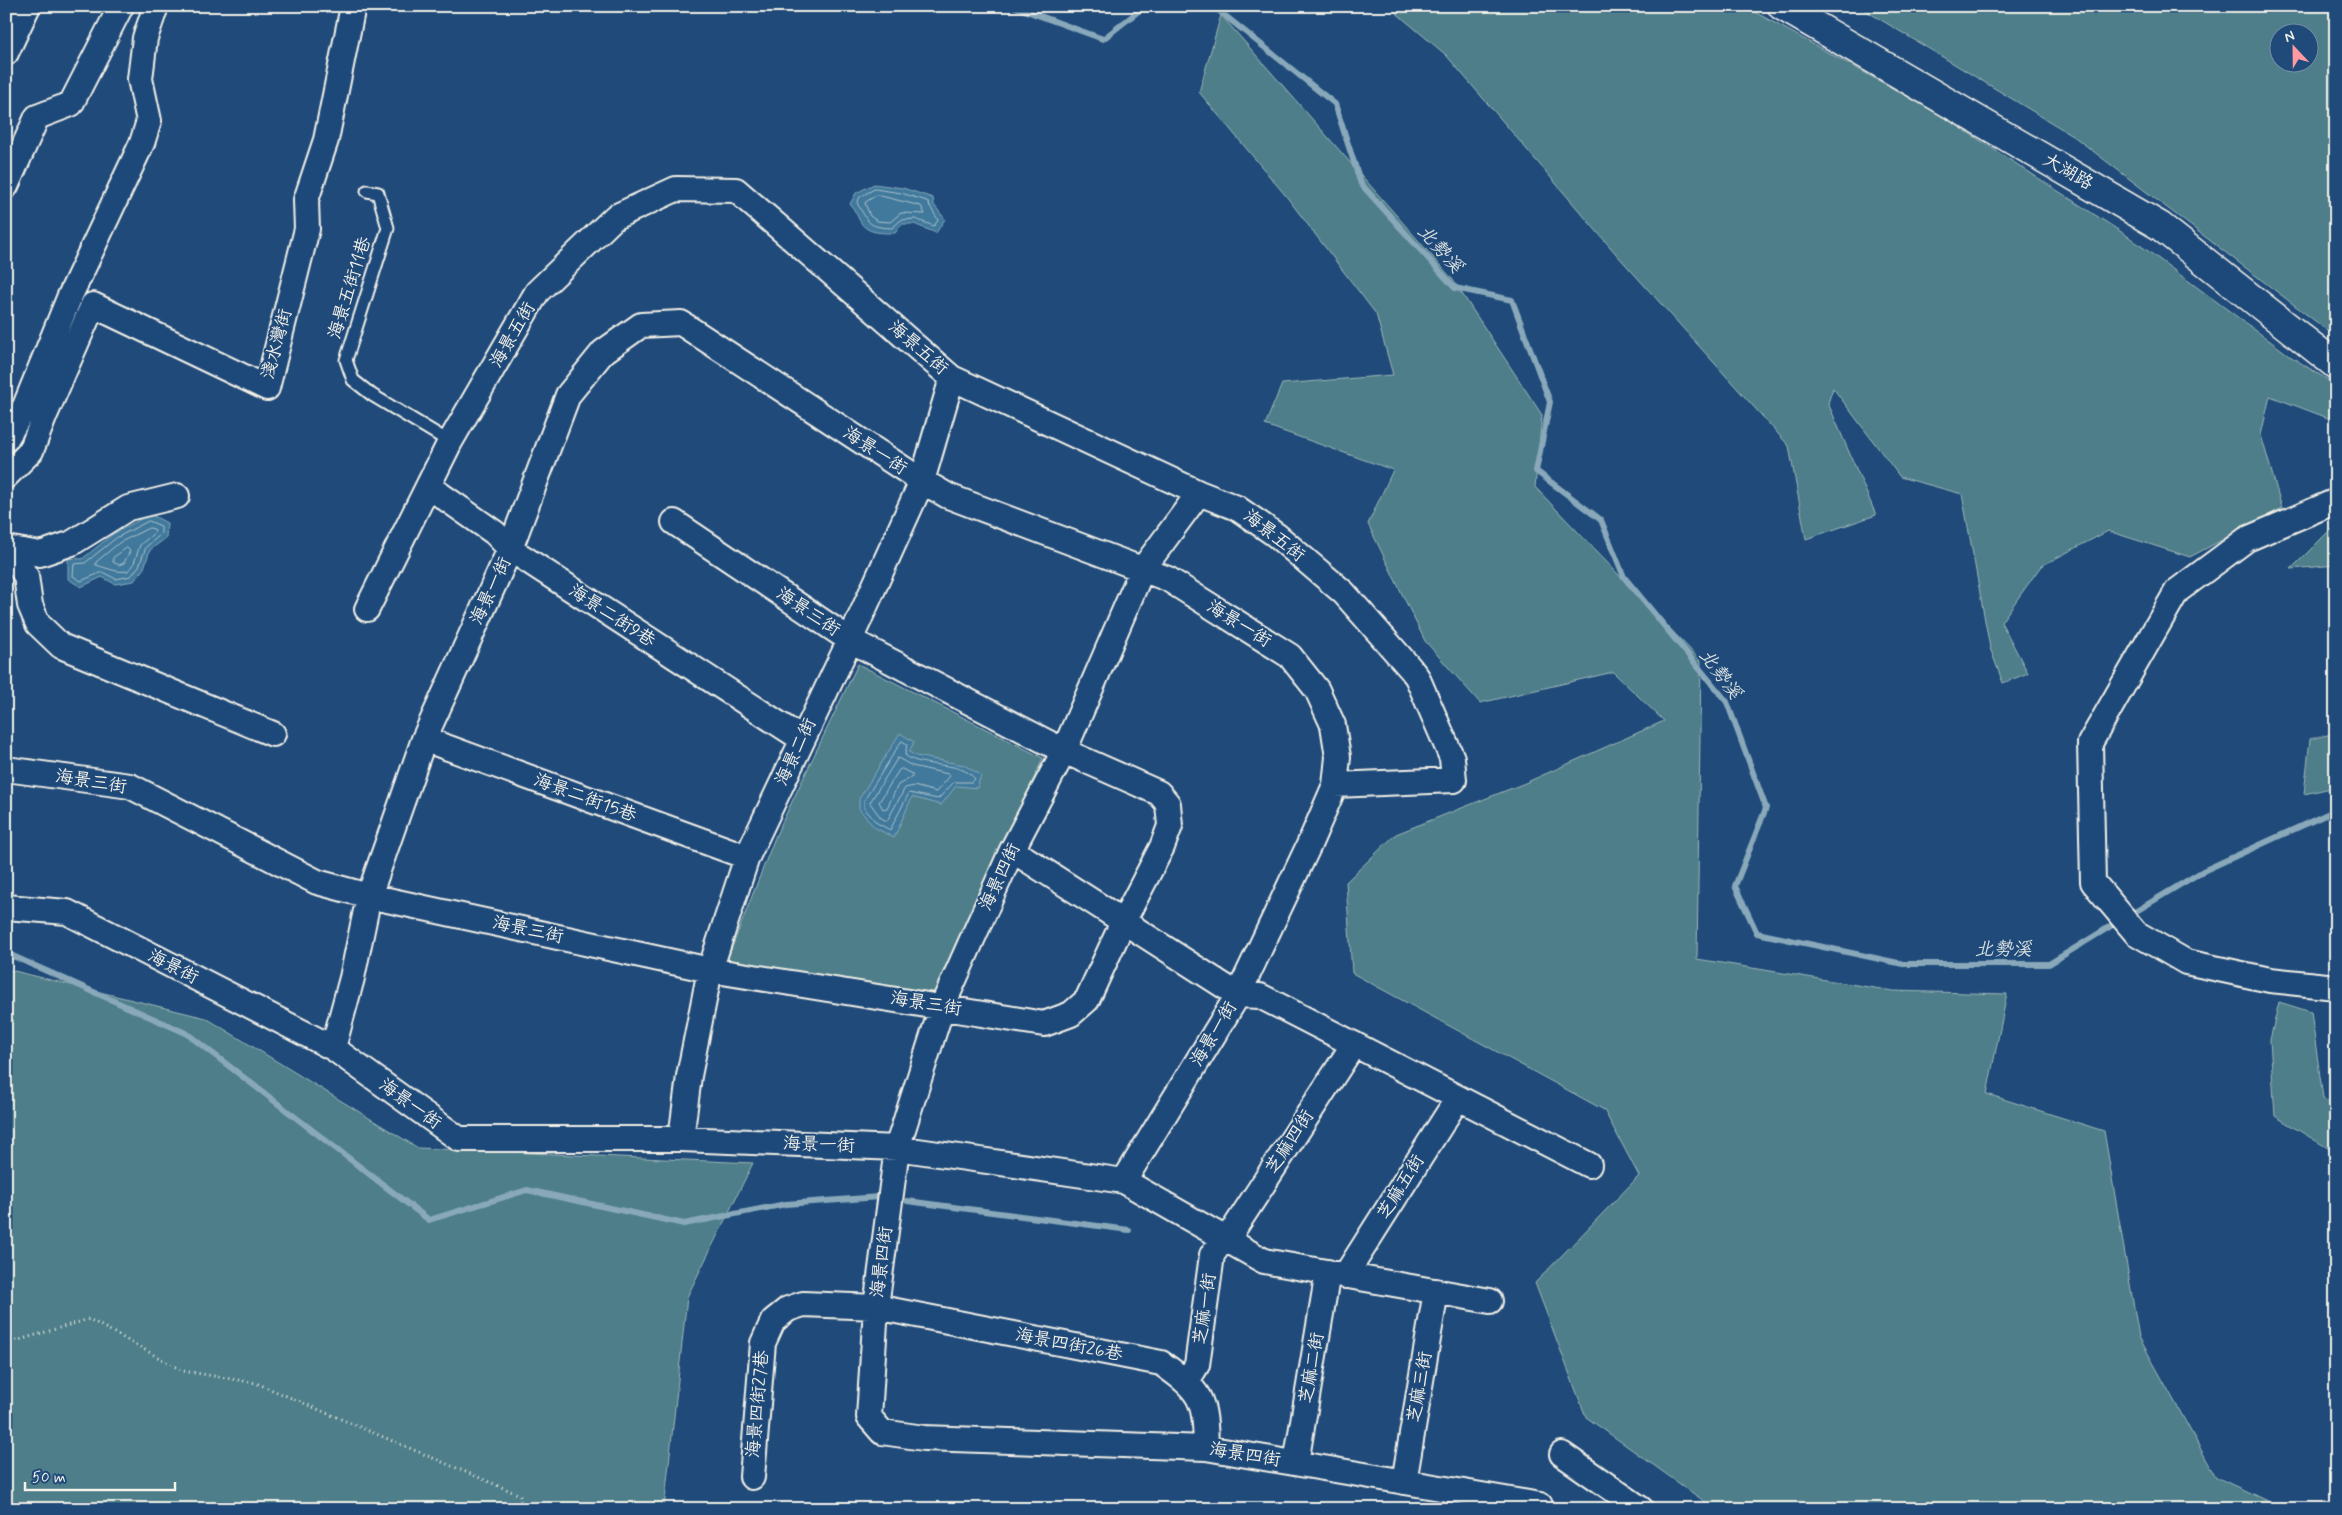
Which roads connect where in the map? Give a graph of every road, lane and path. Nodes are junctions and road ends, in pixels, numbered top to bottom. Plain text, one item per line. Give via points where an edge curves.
1 (28, 6) edge
2 (121, 6) edge
3 (156, 6) edge
4 (353, 6) edge
5 (1782, 6) edge
6 (6, 53) edge
7 (6, 186) edge
8 (367, 191) dead end
9 (2336, 365) edge
10 (952, 378) junction
11 (35, 411) junction
12 (6, 439) edge
13 (450, 442) junction
14 (6, 476) edge
15 (922, 482) junction
16 (428, 486) junction
17 (1199, 493) junction
18 (177, 496) dead end
19 (2336, 501) edge
20 (674, 522) dead end
21 (6, 548) edge
22 (510, 549) junction
23 (1142, 570) junction
24 (367, 609) dead end
25 (850, 640) junction
26 (273, 734) dead end
27 (424, 739) junction
28 (802, 739) junction
29 (1064, 751) junction
30 (6, 769) edge
31 (1335, 785) junction
32 (1012, 850) junction
33 (747, 857) junction
34 (369, 896) junction
35 (6, 907) edge
36 (1124, 920) junction
37 (710, 970) junction
38 (2336, 987) edge
39 (1238, 995) junction
40 (942, 1007) junction
41 (1354, 1044) junction
42 (333, 1048) junction
43 (1458, 1098) junction
44 (681, 1139) junction
45 (897, 1148) junction
46 (1589, 1165) dead end
47 (1124, 1181) junction
48 (1224, 1238) junction
49 (1337, 1274) junction
50 (1436, 1291) junction
51 (1490, 1301) dead end
52 (876, 1307) junction
53 (6, 1344) edge
54 (1187, 1381) junction
55 (1206, 1448) junction
56 (1562, 1454) dead end
57 (1296, 1464) junction
58 (752, 1477) dead end
59 (1404, 1482) junction
60 (1540, 1505) dead end
61 (521, 1509) edge
62 (1641, 1509) edge

1 - 6 street
2 - 7 street via 71,104 37,118
3 - 11 street, 淺水灣街 via 145,38 140,79 149,121 69,298
4 - 11 street, 淺水灣街 via 326,140 306,200 307,229 267,388 93,305
5 - 9 street, 大湖路 via 2160,226
8 - 13 lane, 海景五街11巷 via 378,193 388,228 346,360 353,380 372,395
10 - 13 street, 海景五街 via 736,190 676,190 615,217 537,292
10 - 15 street, 海景二街
10 - 17 street, 海景五街
11 - 12 street, 淺水灣街
11 - 14 street via 31,451
13 - 16 street, 海景五街
15 - 22 street, 海景一街 via 681,323 641,325 603,352 568,395
15 - 23 street, 海景一街 via 948,496
15 - 25 street, 海景二街
16 - 22 street, 海景二街9巷 via 495,533
16 - 24 street, 海景五街
17 - 23 street, 海景四街
17 - 31 street, 海景五街 via 1237,508 1276,535 1344,593 1417,677 1452,758 1454,780
18 - 21 street via 128,508 72,543 40,554
19 - 38 street via 2247,539 2177,591 2090,743 2093,882 2132,929 2186,962 2270,980
20 - 25 street, 海景三街
21 - 26 street via 26,576 30,605 38,624 61,646
22 - 27 street, 海景一街
22 - 28 street, 海景二街9巷
23 - 29 street, 海景四街
23 - 31 street, 海景一街 via 1168,579 1290,656 1317,690 1333,725 1338,757
25 - 28 street, 海景二街
25 - 29 street, 海景三街
27 - 33 street, 海景二街15巷
27 - 34 street, 海景一街
28 - 33 street, 海景二街
29 - 32 street, 海景四街
29 - 36 street, 海景三街 via 1159,793 1168,804 1170,826
30 - 34 street, 海景三街 via 130,786 317,882
31 - 39 street, 海景一街
32 - 36 street
32 - 40 street, 海景四街
33 - 37 street, 海景二街
34 - 37 street, 海景三街
34 - 42 street, 海景一街
35 - 42 street, 海景街 via 67,912
36 - 39 street
36 - 40 street, 海景三街 via 1087,1000 1071,1014 1044,1024
37 - 40 street, 海景三街
37 - 44 street, 海景二街 via 689,1076
39 - 41 street via 1260,996
39 - 47 street, 海景一街
40 - 45 street, 海景四街
41 - 43 street
41 - 48 street, 芝麻四街 via 1234,1229
42 - 44 street, 海景一街 via 459,1139
43 - 46 street
43 - 49 street, 芝麻五街
44 - 45 street, 海景一街
45 - 47 street, 海景一街
45 - 52 street, 海景四街
47 - 48 street
48 - 49 street via 1264,1261
48 - 54 street, 芝麻一街 via 1212,1255 1197,1365
49 - 50 street
49 - 57 street, 芝麻二街
50 - 51 street
50 - 59 street, 芝麻三街
52 - 54 street, 海景四街26巷 via 1161,1363
52 - 55 street, 海景四街 via 869,1417 882,1432 924,1438
52 - 58 street, 海景四街27巷 via 803,1304 788,1309 773,1321 763,1343
53 - 61 path via 89,1319 183,1371 256,1383 520,1495
54 - 55 street, 海景四街26巷 via 1201,1399
55 - 57 street, 海景四街
56 - 62 street
57 - 59 street, 海景四街
59 - 60 street, 海景四街

